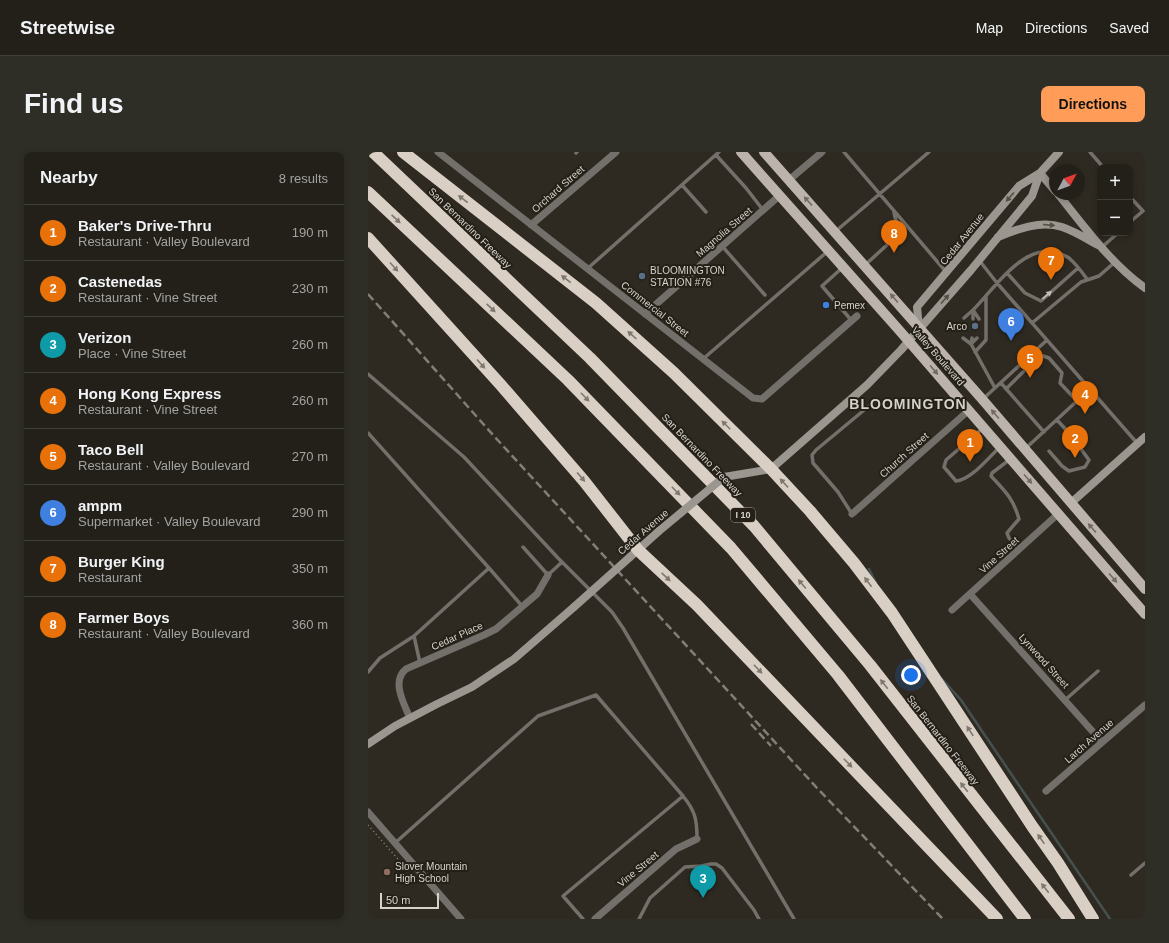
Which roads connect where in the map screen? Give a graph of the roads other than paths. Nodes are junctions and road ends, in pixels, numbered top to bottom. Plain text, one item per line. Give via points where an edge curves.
1 (373, 152) edge
2 (403, 152) edge
3 (438, 152) edge
4 (616, 152) edge
5 (741, 152) edge
6 (764, 152) edge
7 (822, 152) edge
8 (844, 152) edge
9 (929, 152) edge
10 (1059, 152) edge
11 (1090, 152) edge
12 (718, 153) edge
13 (1100, 164) edge
14 (1040, 173) junction
15 (790, 180) junction
16 (1049, 184) edge
17 (682, 185) junction
18 (368, 192) edge
19 (880, 194) junction
20 (780, 196) junction
21 (1063, 200) edge
22 (1133, 200) edge
23 (763, 210) junction
24 (894, 211) junction
25 (706, 212) dead end
26 (1133, 219) edge
27 (531, 225) junction
28 (835, 232) junction
29 (1115, 236) edge
30 (998, 237) junction
31 (368, 238) edge
32 (722, 246) junction
33 (1102, 247) junction
34 (829, 250) junction
35 (979, 260) junction
36 (1115, 262) junction
37 (865, 266) junction
38 (844, 267) junction
39 (1078, 268) junction
40 (587, 269) junction
41 (947, 273) junction
42 (1008, 273) junction
43 (1087, 279) junction
44 (997, 283) junction
45 (1145, 288) edge
46 (765, 295) dead end
47 (986, 297) junction
48 (973, 310) junction
49 (645, 314) junction
50 (855, 318) joint
51 (964, 318) dead end
52 (973, 319) dead end
53 (979, 319) dead end
54 (1032, 323) junction
55 (919, 328) junction
56 (963, 338) dead end
57 (972, 338) dead end
58 (977, 338) dead end
59 (1047, 340) junction
60 (908, 341) junction
61 (971, 344) junction
62 (976, 352) junction
63 (703, 359) junction
64 (368, 374) edge
65 (1001, 383) junction
66 (995, 388) junction
67 (1006, 389) junction
68 (1090, 389) junction
69 (982, 400) junction
70 (875, 401) dead end
71 (1077, 401) junction
72 (968, 411) junction
73 (1057, 420) junction
74 (983, 428) junction
75 (1044, 432) junction
76 (368, 433) edge
77 (1145, 437) edge
78 (1138, 444) junction
79 (1000, 447) junction
80 (1025, 449) junction
81 (1049, 451) dead end
82 (1010, 459) junction
83 (771, 469) junction
84 (1071, 502) junction
85 (852, 514) joint
86 (1058, 514) junction
87 (523, 547) dead end
88 (1019, 550) junction
89 (634, 554) junction
90 (562, 562) junction
91 (489, 568) junction
92 (548, 575) junction
93 (1145, 589) edge
94 (970, 594) junction
95 (522, 606) junction
96 (952, 610) dead end
97 (1145, 614) edge
98 (414, 636) junction
99 (420, 663) junction
100 (1098, 671) dead end
101 (368, 672) edge
102 (1065, 700) junction
103 (1145, 705) edge
104 (410, 718) junction
105 (1102, 742) junction
106 (368, 744) edge
107 (1046, 791) dead end
108 (683, 796) junction
109 (368, 812) edge
110 (697, 839) joint
111 (395, 843) junction
112 (1145, 863) edge
113 (1131, 875) dead end
114 (461, 919) edge
115 (583, 919) edge
116 (594, 919) edge
117 (639, 919) edge
118 (758, 919) edge
119 (794, 919) edge
120 (997, 919) edge
121 (1025, 919) edge
122 (1069, 919) edge
123 (1093, 919) edge

122 -> 1 highway, San Bernardino Freeway / I 10 via 870,665 754,526 590,358
83 -> 2 highway via 674,373 596,303
3 - 27 street, Commercial Street
4 - 27 street, Orchard Street
5 - 20 main road, Valley Boulevard
6 - 15 main road, Valley Boulevard
7 - 15 street
8 - 19 lane
9 - 19 lane
10 - 14 main road, Cedar Avenue
11 - 13 lane
12 - 17 lane
12 - 23 lane
14 - 16 main road
14 - 30 main road, Cedar Avenue via 1032,196
14 -> 41 main road, Cedar Avenue via 1019,186
28 -> 15 main road, Valley Boulevard
17 - 25 lane
17 - 40 lane
18 -> 121 highway via 568,380 731,548 838,675
19 - 24 lane
19 - 28 lane
20 - 23 street, Magnolia Street
20 - 34 main road, Valley Boulevard
21 - 33 main road
22 - 26 lane via 1142,211
23 - 32 street, Magnolia Street
24 - 37 lane via 899,234
24 - 41 lane
27 - 40 street, Commercial Street
28 - 37 main road, Valley Boulevard
29 - 33 lane
30 -> 33 main road via 1022,227 1050,225 1061,227
30 - 35 main road, Cedar Avenue
31 -> 89 highway via 584,481
32 - 46 lane
32 - 49 street, Magnolia Street
33 - 36 main road
34 - 38 main road, Valley Boulevard
34 - 63 lane
35 - 44 lane
55 -> 35 main road, Cedar Avenue
36 - 43 lane via 1099,276
36 - 45 main road
55 -> 37 main road, Valley Boulevard
38 - 50 lane via 822,286
38 - 60 main road, Valley Boulevard
39 - 42 lane via 1068,258 1052,251 1021,260
42 -> 39 lane via 1025,293 1041,301
39 - 43 lane
40 - 49 street, Commercial Street
41 - 55 main road, Cedar Avenue via 917,307
42 - 44 lane
43 - 54 lane
44 - 47 lane
44 - 54 lane
47 - 48 lane
47 - 62 lane via 986,340
48 - 51 lane
48 - 52 lane
48 - 53 lane
49 - 63 street, Commercial Street
50 - 63 street, Commercial Street via 762,399 753,398
54 - 59 lane
55 - 60 main road, Cedar Avenue
55 - 69 main road, Valley Boulevard
56 - 61 lane
57 - 61 lane
58 - 61 lane
59 - 65 lane
59 - 68 lane
60 -> 72 main road, Valley Boulevard
60 - 83 main road, Cedar Avenue via 867,385
61 - 62 lane
62 - 66 lane
64 - 90 lane via 464,457
65 - 66 lane
65 - 67 lane
66 - 69 lane
67 - 71 lane via 1043,356 1049,358 1062,374 1060,383
67 - 75 lane
68 - 71 lane
68 - 78 lane
80 -> 69 main road, Valley Boulevard
70 - 85 lane via 812,455 813,463 838,492
71 - 73 lane
72 - 74 main road, Valley Boulevard
72 - 85 street, Church Street
73 - 75 lane
73 - 81 lane via 1089,460 1085,467 1069,471
74 - 79 main road, Valley Boulevard
74 - 79 lane via 946,460 944,468 956,481 962,480
75 - 80 lane
76 - 91 lane
77 - 78 main road
78 - 84 main road
79 - 82 main road, Valley Boulevard
80 - 84 main road, Valley Boulevard
82 -> 86 main road, Valley Boulevard
82 - 88 lane via 991,476 1011,498 1017,512 1019,519 1007,533
83 - 89 main road, Cedar Avenue, bridge via 724,477
123 -> 83 highway via 892,613 854,563
93 -> 84 main road, Valley Boulevard
86 - 88 street, Vine Street
86 -> 97 main road, Valley Boulevard
87 - 92 lane
88 - 94 street, Vine Street
89 - 104 main road, Cedar Avenue, bridge via 514,659 472,687
89 -> 120 highway via 697,605
90 - 92 lane
90 - 119 lane via 612,612 623,628
91 - 95 lane
91 - 98 lane
92 - 95 street, Cedar Place via 537,594
94 - 96 street, Vine Street
94 - 102 street, Lynwood Street
95 - 99 street, Cedar Place via 496,629
98 - 99 lane
98 - 101 lane via 380,658
99 - 104 street, Cedar Place via 401,672 399,676 401,699
100 - 102 lane
102 - 105 street, Lynwood Street
103 - 105 street, Larch Avenue
104 - 106 main road, Cedar Avenue
105 - 107 street, Larch Avenue
108 - 110 lane via 697,821
108 - 111 lane via 596,695 538,716
108 - 115 lane via 563,896
109 - 111 street
110 - 116 street, Vine Street via 676,849
111 - 114 street
112 - 113 lane
117 - 118 lane via 650,898 685,868 711,864 722,868

